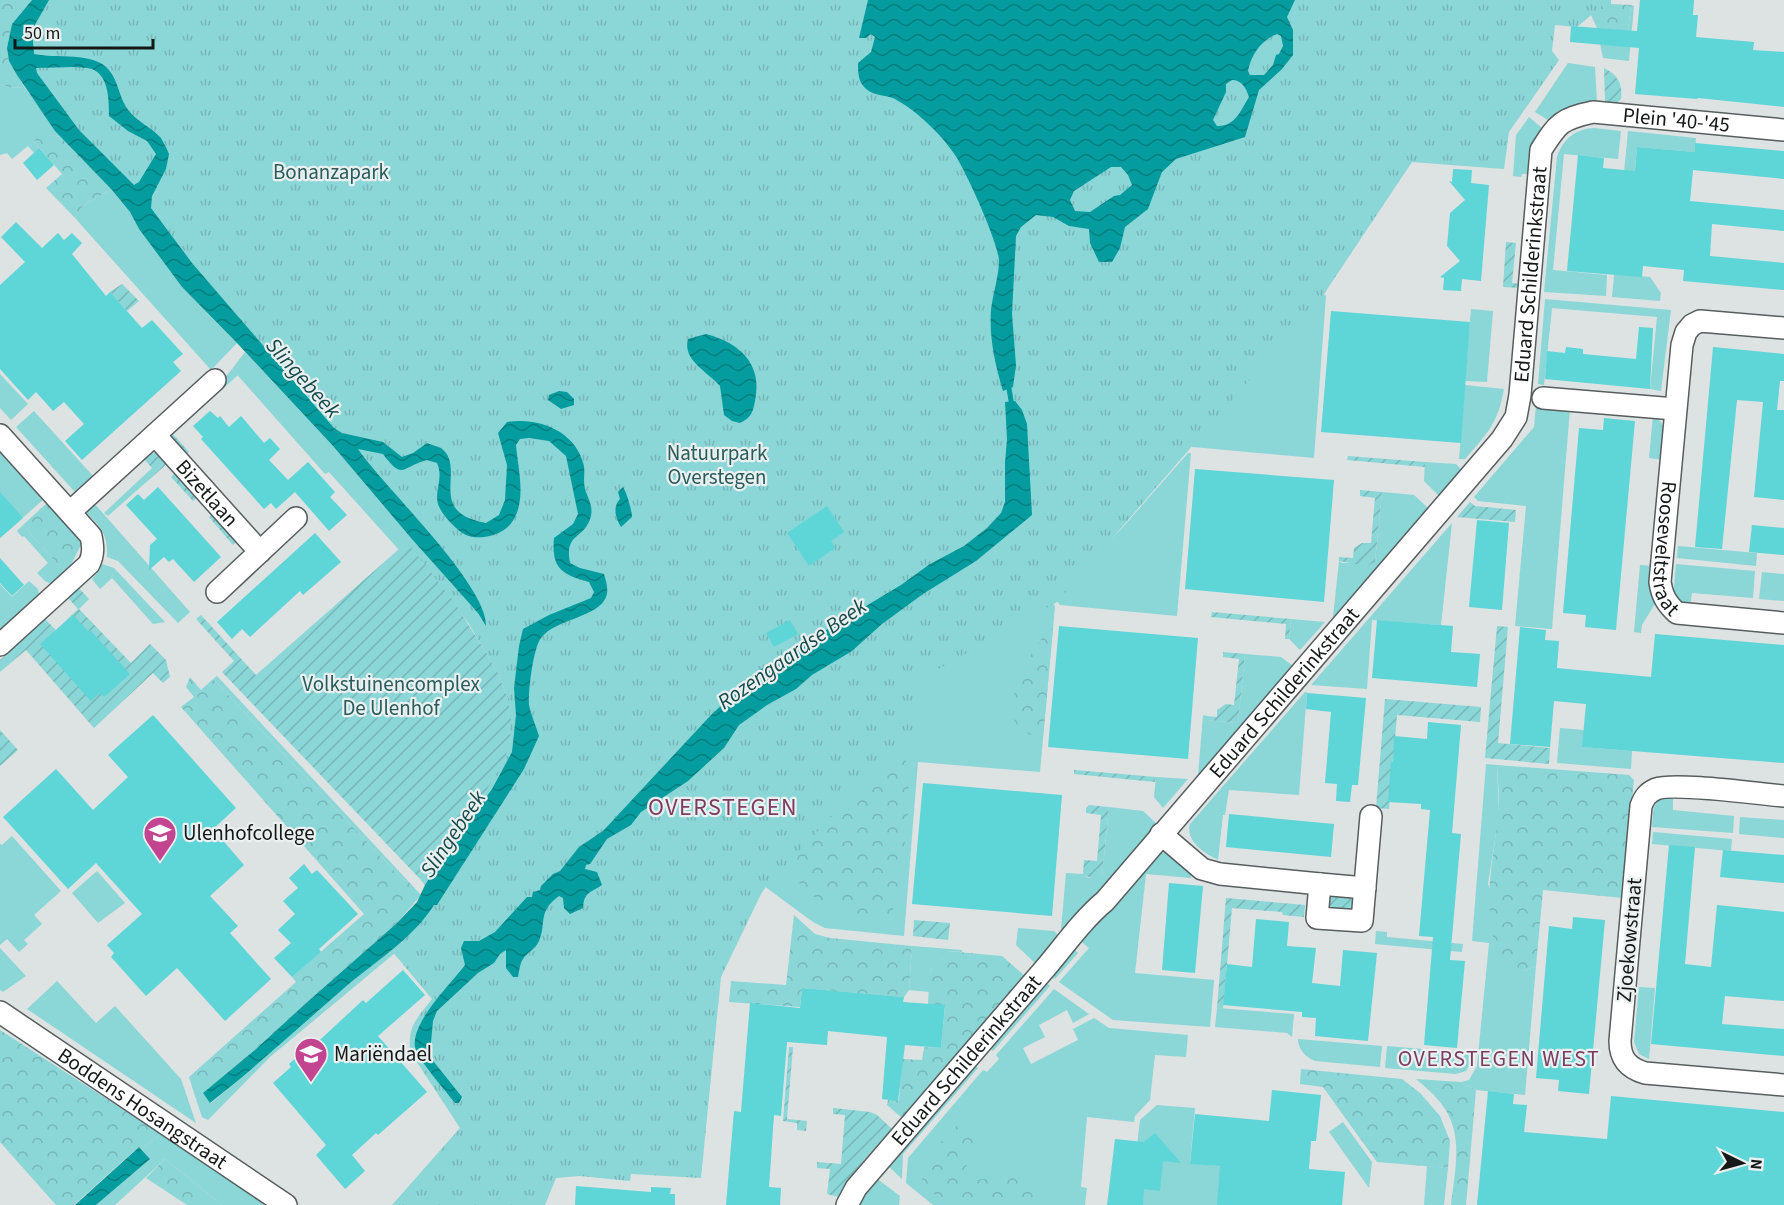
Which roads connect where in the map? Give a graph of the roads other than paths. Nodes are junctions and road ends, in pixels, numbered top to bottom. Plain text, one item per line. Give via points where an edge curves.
1 (1569, 118) joint
2 (1784, 130) edge
3 (1784, 328) edge
4 (215, 381) dead end
5 (1543, 398) dead end
6 (1675, 409) junction
7 (0, 435) edge
8 (155, 435) junction
9 (70, 512) junction
10 (296, 518) dead end
11 (260, 552) junction
12 (217, 591) dead end
13 (1784, 623) edge
14 (0, 645) edge
15 (1784, 796) edge
16 (1371, 816) dead end
17 (1161, 834) junction
18 (1320, 884) junction
19 (1365, 888) junction
20 (0, 1012) edge
21 (1784, 1085) edge
22 (286, 1205) edge
23 (847, 1205) edge

1 - 2 street, Plein '40-'45 via 1593,112
1 - 17 street, Eduard Schilderinkstraat via 1554,128 1541,150 1516,417 1455,495
3 - 6 street, Rooseveltstraat via 1717,321 1692,325 1682,345
4 - 8 street
5 - 6 street
6 - 13 street, Rooseveltstraat via 1662,594 1677,613
7 - 9 street
8 - 9 street
8 - 11 street, Bizetlaan
9 - 14 street via 91,536 93,556 89,564
10 - 11 street
11 - 12 street
15 - 21 street, Zjoekowstraat via 1672,786 1654,790 1644,798 1620,1048 1629,1066 1645,1073
16 - 19 street
17 - 18 street via 1202,869
17 - 23 street, Eduard Schilderinkstraat via 856,1188
18 - 19 street
18 - 19 street via 1317,918 1362,921
20 - 22 street, Boddens Hosangstraat

